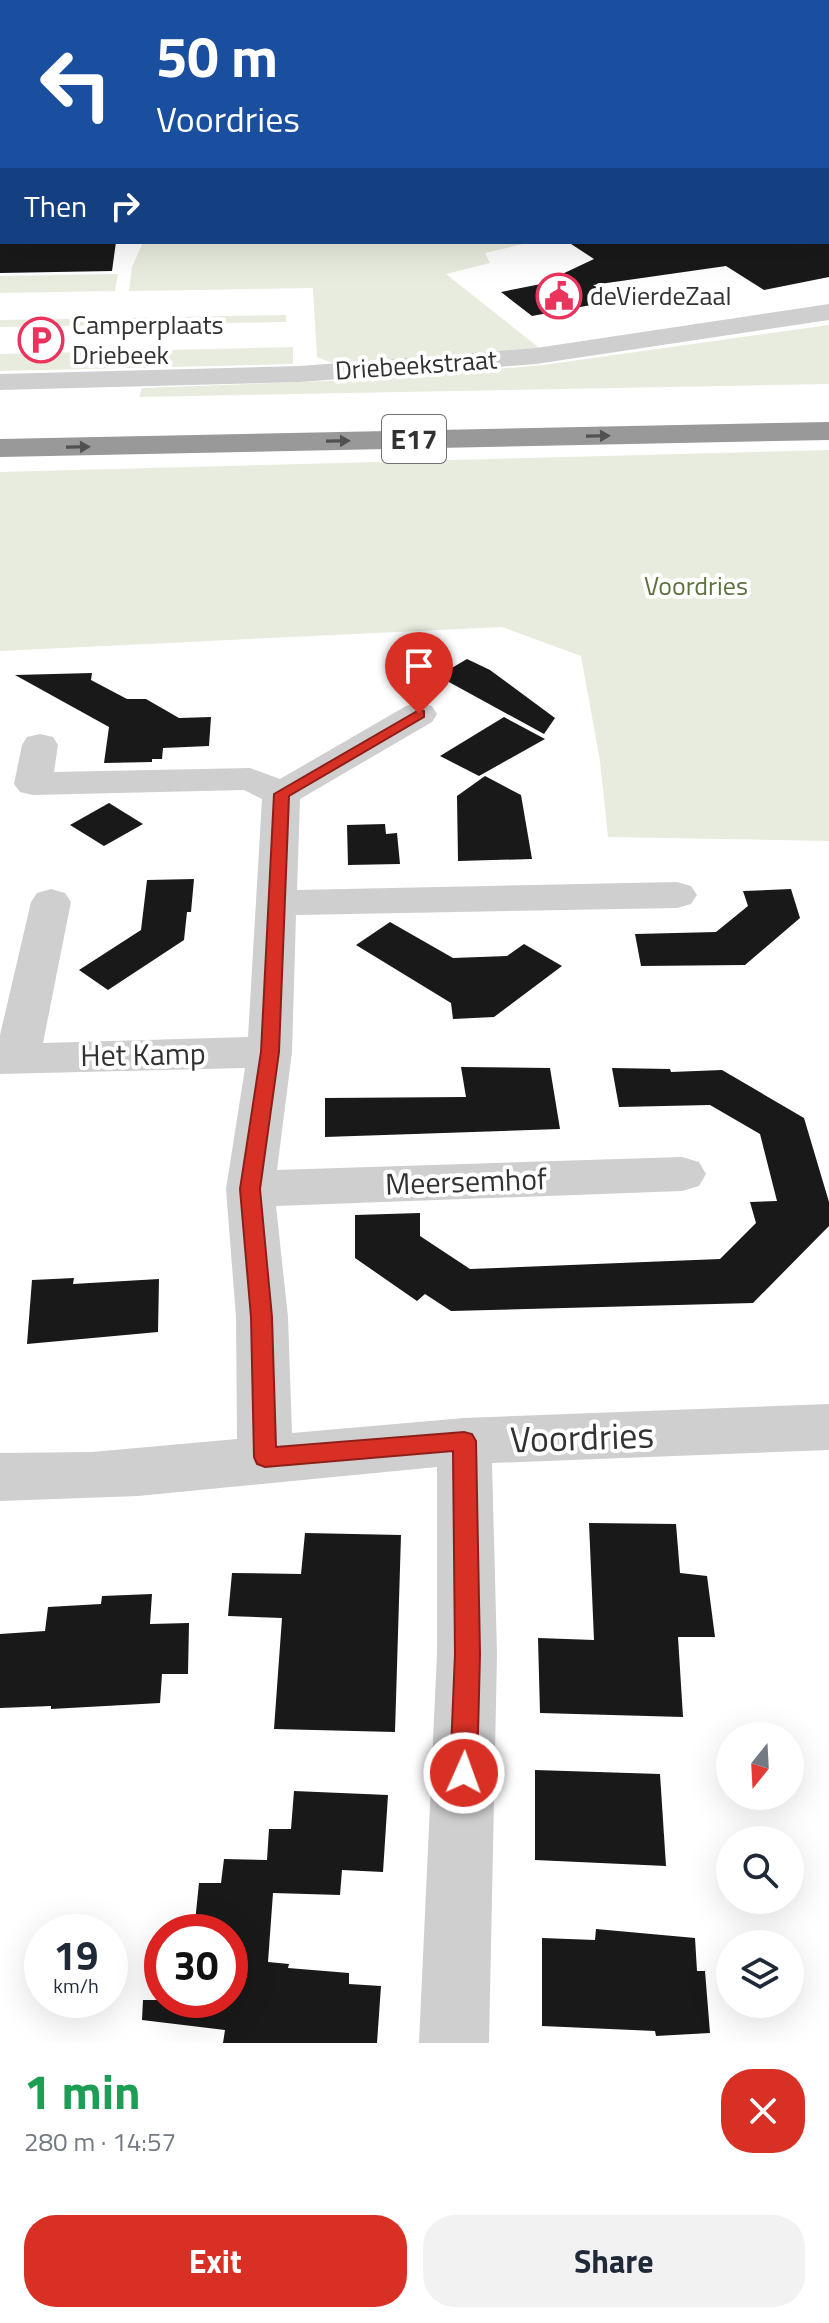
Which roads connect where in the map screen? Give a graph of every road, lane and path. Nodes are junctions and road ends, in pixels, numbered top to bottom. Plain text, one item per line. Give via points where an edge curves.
1 (829, 312) edge
2 (0, 382) edge
3 (829, 431) edge
4 (0, 448) edge
5 (419, 714) dead end
6 (40, 745) dead end
7 (281, 794) junction
8 (677, 895) dead end
9 (51, 902) dead end
10 (278, 903) junction
11 (270, 1052) junction
12 (8, 1059) edge
13 (682, 1174) dead end
14 (250, 1189) junction
15 (829, 1427) edge
16 (464, 1441) junction
17 (265, 1457) junction
18 (0, 1477) edge
19 (454, 2043) edge

1 - 2 street, Driebeekstraat via 536,356 434,365
4 -> 3 highway, E17
5 - 7 street
6 - 7 street via 33,784 250,779
7 - 10 street
8 - 10 street
9 - 12 street, Het Kamp
10 - 11 street
11 - 12 street, Het Kamp
11 - 14 street
13 - 14 street, Meersemhof
14 - 17 street via 262,1317
15 - 16 street, Voordries
16 - 17 street, Voordries
16 - 19 street via 467,1654
17 - 18 street, Voordries

